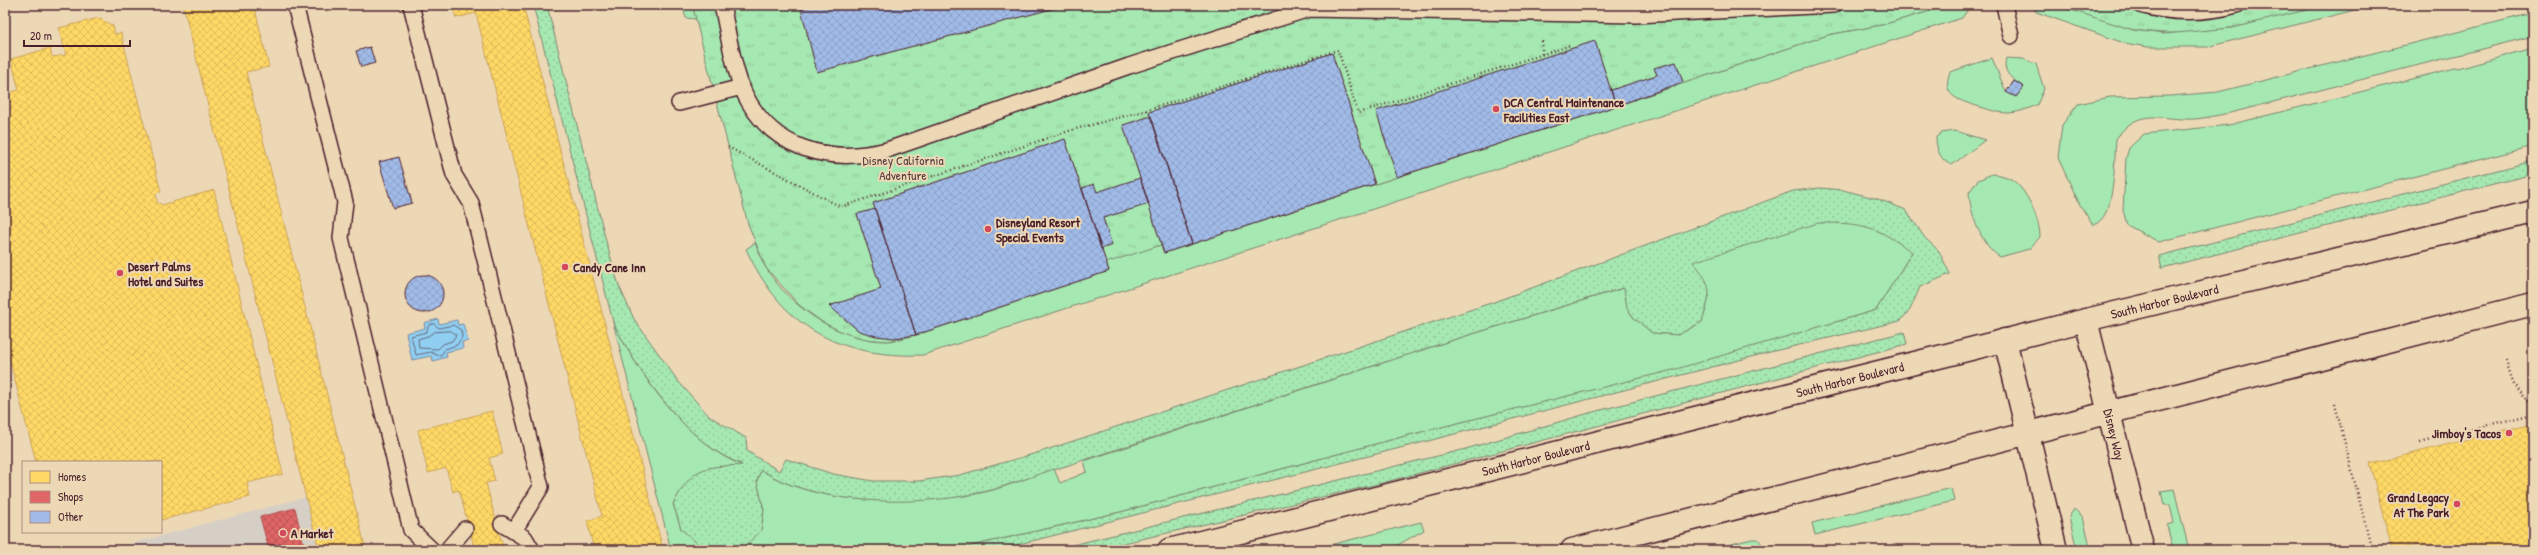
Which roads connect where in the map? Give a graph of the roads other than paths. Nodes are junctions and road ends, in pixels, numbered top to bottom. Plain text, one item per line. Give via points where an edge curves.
1 (295, 5) edge
2 (411, 5) edge
3 (722, 5) edge
4 (1834, 5) edge
5 (2004, 5) edge
6 (2140, 5) edge
7 (2236, 5) edge
8 (2011, 36) dead end
9 (742, 87) junction
10 (678, 103) dead end
11 (2533, 212) edge
12 (2533, 304) edge
13 (2086, 320) junction
14 (2004, 340) junction
15 (2108, 412) junction
16 (2027, 433) junction
17 (465, 529) dead end
18 (432, 550) edge
19 (447, 550) edge
20 (532, 550) edge
21 (1169, 550) edge
22 (1572, 550) edge
23 (2056, 550) edge
24 (2143, 550) edge

1 - 18 lane via 345,202 341,238 411,530
2 - 20 lane via 454,175 471,203 541,487 508,527 525,538
3 - 9 lane
4 - 9 lane via 1636,15 1309,9 1129,66 887,150 863,156 835,157 796,146 767,126
5 - 8 lane
6 - 7 lane via 2187,13
9 - 10 lane
11 - 13 main road, South Harbor Boulevard
12 - 15 main road
13 - 14 main road, South Harbor Boulevard
13 - 15 main road, Disney Way
14 - 16 main road
14 - 21 main road, South Harbor Boulevard
15 - 16 main road
15 - 24 main road, Disney Way
16 - 22 main road
16 - 23 main road
17 - 19 lane

